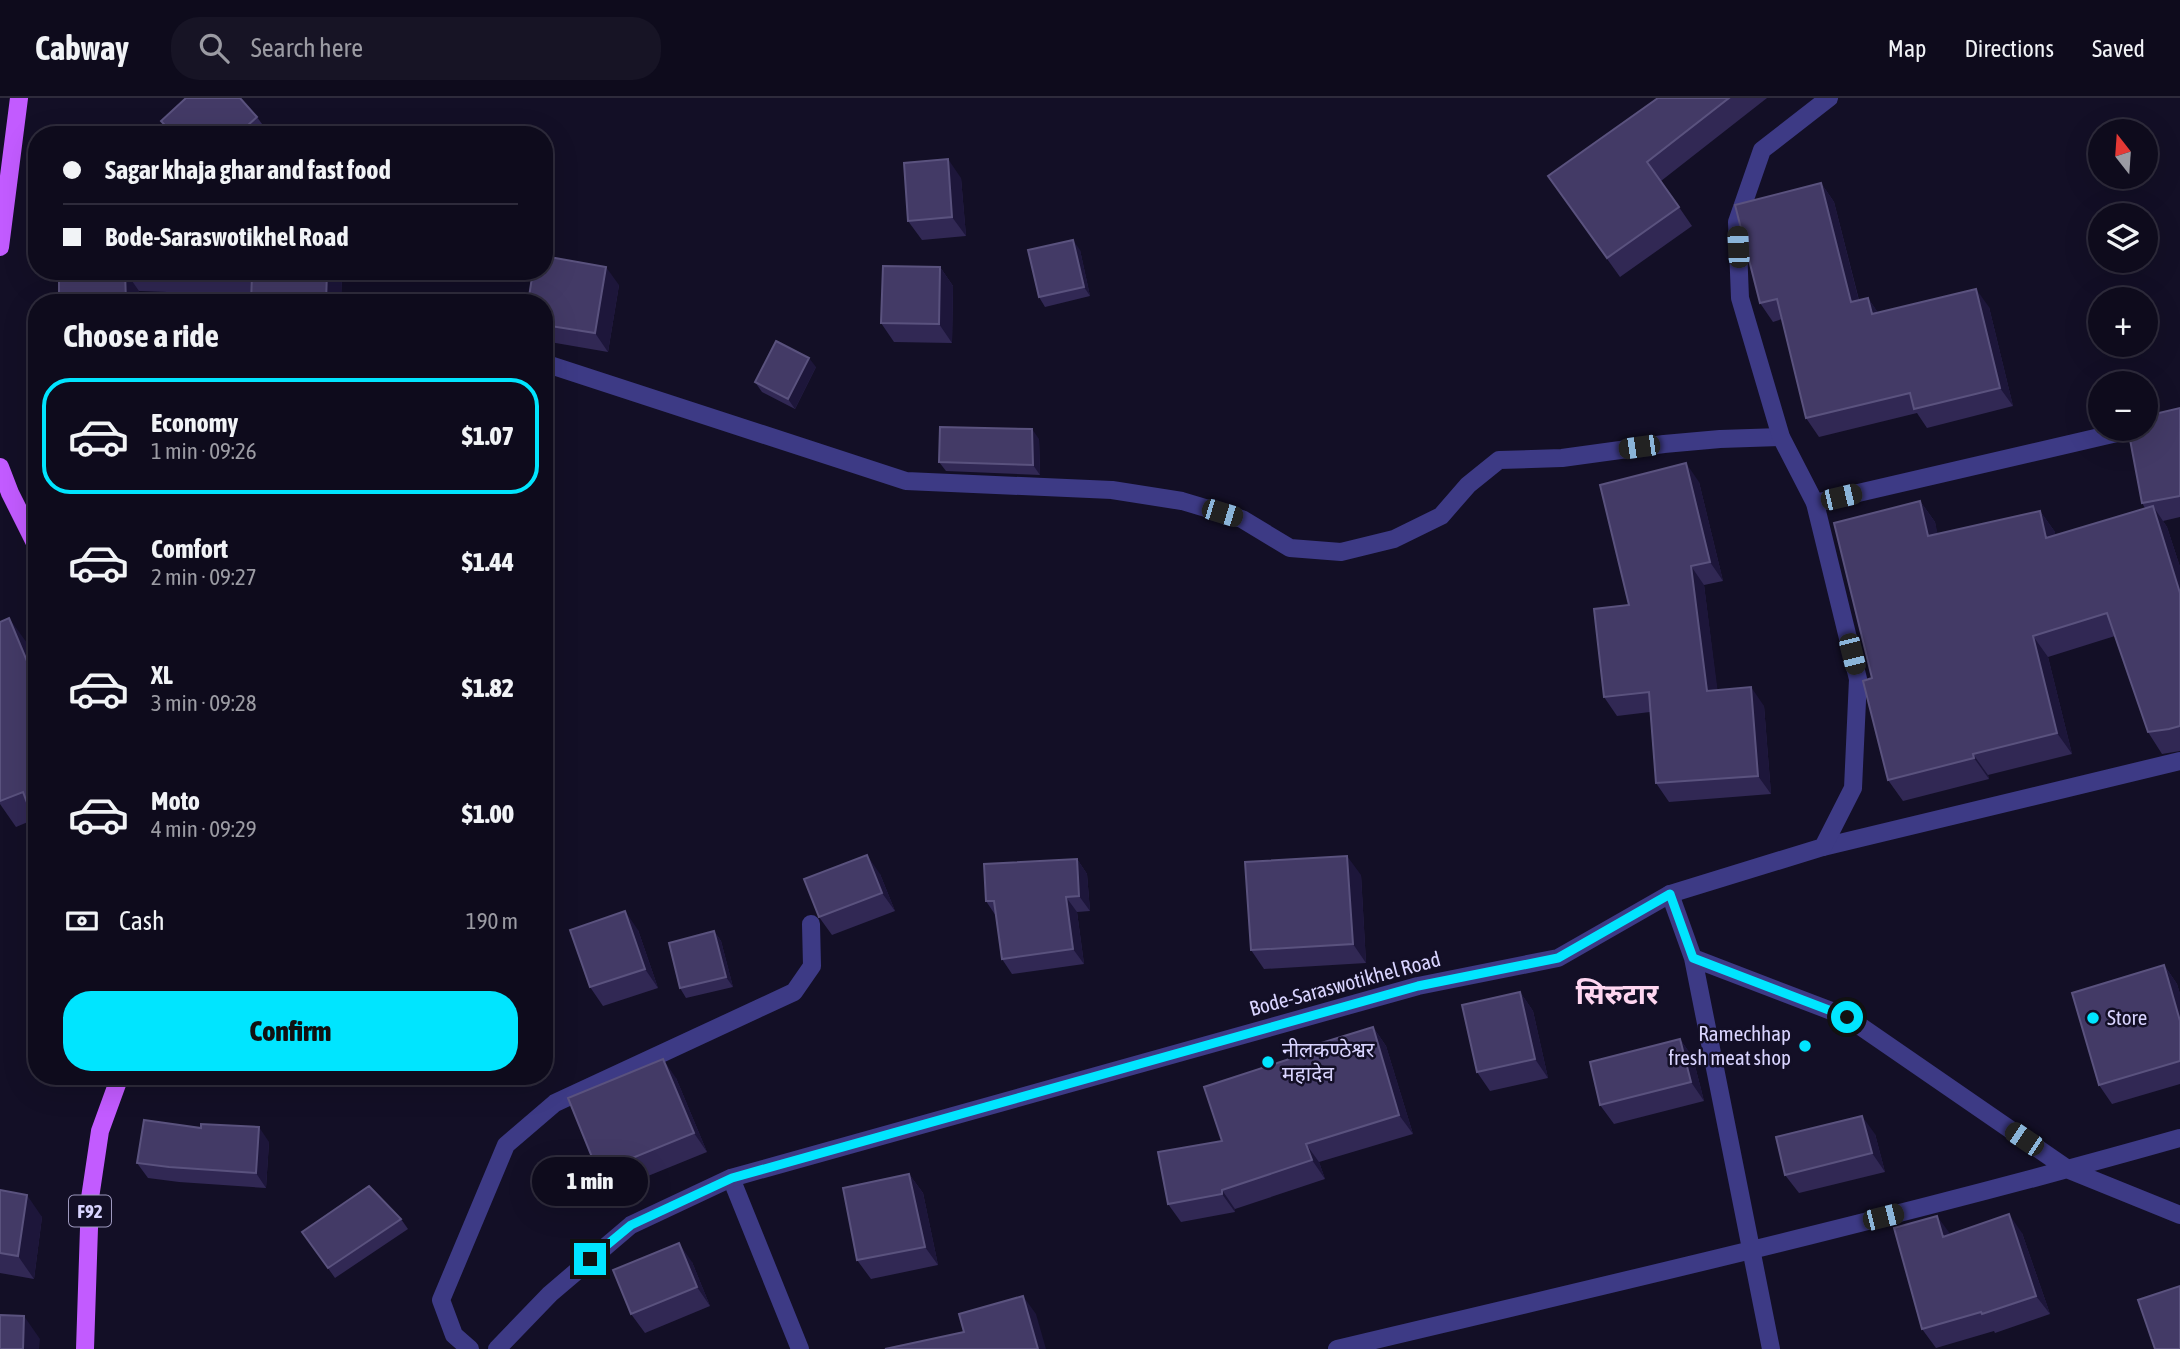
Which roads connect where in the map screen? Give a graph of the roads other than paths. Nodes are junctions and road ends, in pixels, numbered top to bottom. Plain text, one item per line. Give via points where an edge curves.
1 (19, 98) edge
2 (1829, 98) edge
3 (0, 247) edge
4 (553, 366) edge
5 (1781, 437) junction
6 (2088, 440) edge
7 (0, 467) edge
8 (5, 496) edge
9 (1815, 503) junction
10 (28, 533) edge
11 (2180, 761) edge
12 (1823, 847) junction
13 (1670, 894) junction
14 (811, 924) edge
15 (1693, 958) junction
16 (117, 1085) edge
17 (2180, 1138) edge
18 (2069, 1170) junction
19 (732, 1178) junction
20 (2180, 1215) edge
21 (1750, 1251) junction
22 (85, 1349) edge
23 (470, 1349) edge
24 (497, 1349) edge
25 (800, 1349) edge
26 (1337, 1349) edge
27 (1771, 1349) edge

1 - 3 main road
2 - 5 street via 1762,150 1737,222 1740,298
4 - 5 street via 905,481 1112,490 1170,499 1242,519 1290,548 1341,552 1394,539 1441,516 1468,485 1499,460
5 - 9 street
6 - 9 street
7 - 8 main road
8 - 10 main road
9 - 12 street via 1858,679 1853,788
11 - 12 street, Bode-Saraswotikhel Road
12 - 13 street, Bode-Saraswotikhel Road
13 - 15 street
13 - 19 street, Bode-Saraswotikhel Road via 1558,958 1418,986
14 - 23 street via 812,966 794,992 555,1103 506,1145 441,1300 454,1335
15 - 18 street via 1847,1017
15 - 21 street
16 - 22 main road, F92 via 100,1131 90,1198
17 - 18 street
18 - 20 street
18 - 21 street
19 - 24 street, Bode-Saraswotikhel Road via 631,1225 550,1294
19 - 25 street
21 - 26 street
21 - 27 street

